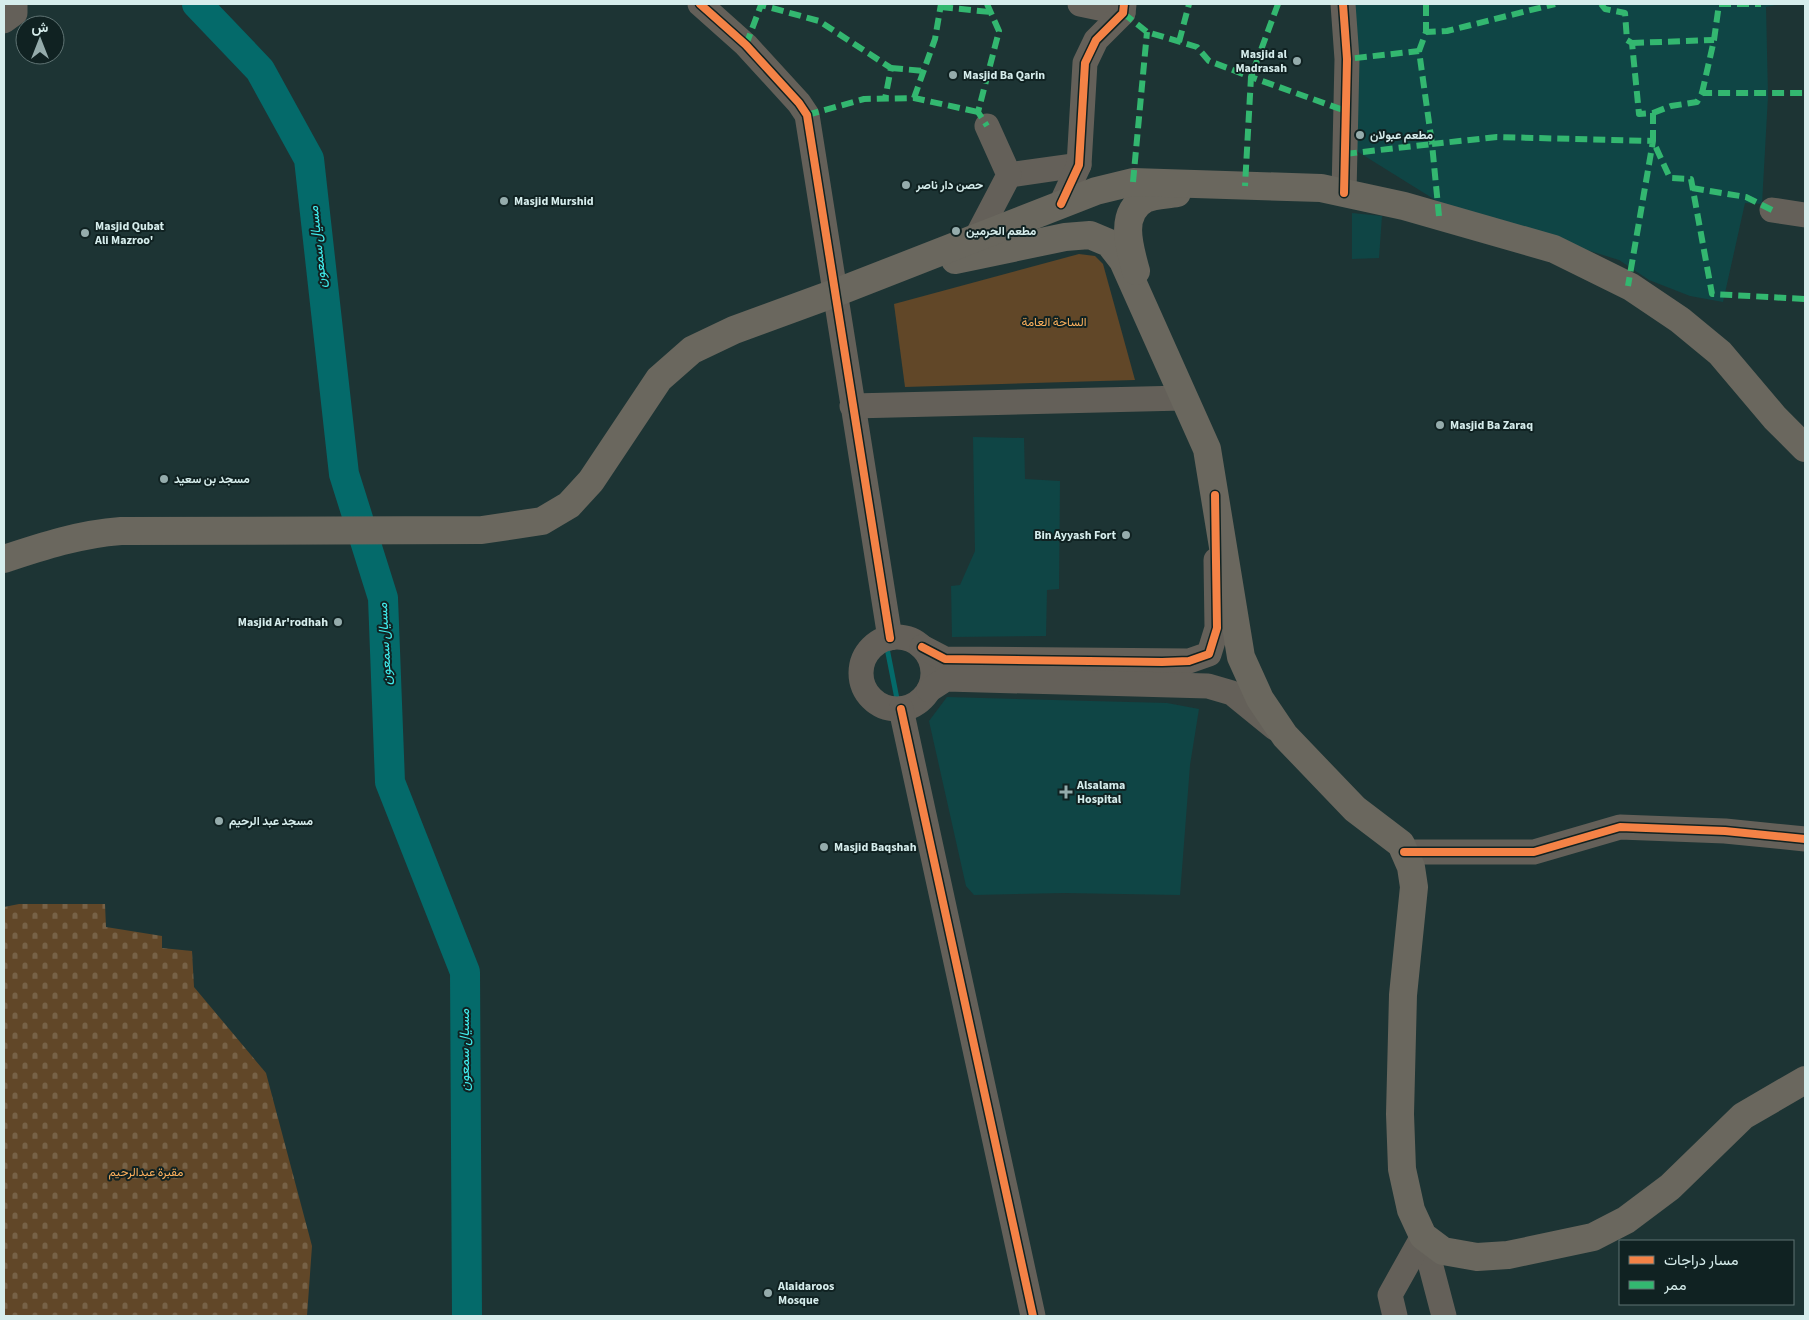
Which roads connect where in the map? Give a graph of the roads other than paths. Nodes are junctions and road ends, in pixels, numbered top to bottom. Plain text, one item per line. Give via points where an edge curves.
1 (15, 4) edge
2 (700, 4) edge
3 (1080, 4) edge
4 (1343, 4) edge
5 (1124, 8) edge
6 (4, 21) edge
7 (987, 126) dead end
8 (1079, 165) junction
9 (1009, 175) junction
10 (1222, 186) junction
11 (1344, 193) junction
12 (1061, 204) junction
13 (1772, 210) dead end
14 (1805, 215) edge
15 (976, 238) junction
16 (883, 274) junction
17 (835, 293) junction
18 (1151, 323) junction
19 (1184, 398) junction
20 (852, 406) junction
21 (1805, 448) edge
22 (1215, 496) junction
23 (4, 559) edge
24 (890, 638) junction
25 (922, 647) junction
26 (929, 690) junction
27 (901, 709) junction
28 (1285, 736) junction
29 (1805, 839) edge
30 (1404, 852) junction
31 (1805, 1080) edge
32 (1423, 1236) junction
33 (1033, 1316) edge
34 (1395, 1316) edge
35 (1444, 1316) edge

1 - 6 street via 15,13
2 - 17 street via 746,45 807,115
3 - 5 street
4 - 11 street via 1347,59
5 - 8 street via 1096,40 1085,63
7 - 9 street
8 - 9 street
8 - 12 street
9 - 15 street
10 - 11 main road via 1321,188
10 - 12 main road via 1133,182
10 - 18 main road via 1146,199 1134,207 1128,240
11 - 21 main road via 1404,206 1554,249 1631,287 1680,320 1720,353
12 - 15 main road
13 - 14 street
15 - 16 main road
16 - 17 main road
16 - 18 main road via 1065,237 1090,235 1109,243 1123,261
17 - 20 street
17 - 23 main road via 734,330 692,350 659,379 591,481 569,505 542,521 482,530 99,533 55,542
18 - 19 main road
19 - 20 street
19 - 22 main road via 1207,449
20 - 24 street
22 - 25 street via 1217,628 1209,654 1189,661 945,659
22 - 28 main road via 1241,656 1260,699
24 - 25 street via 913,640
24 - 27 street via 869,650 863,661 863,684 878,703
25 - 26 street via 933,667
26 - 27 street via 922,699
26 - 28 street via 946,680 1208,686 1232,693
27 - 33 street
28 - 30 main road via 1355,809 1400,844
29 - 30 street via 1725,831 1620,827 1534,852
30 - 32 main road via 1411,866 1414,887 1403,995 1402,1169 1411,1210
31 - 32 main road via 1743,1116 1670,1187 1626,1220 1593,1237 1508,1255 1477,1257 1443,1251
32 - 34 street via 1390,1295
32 - 35 street

